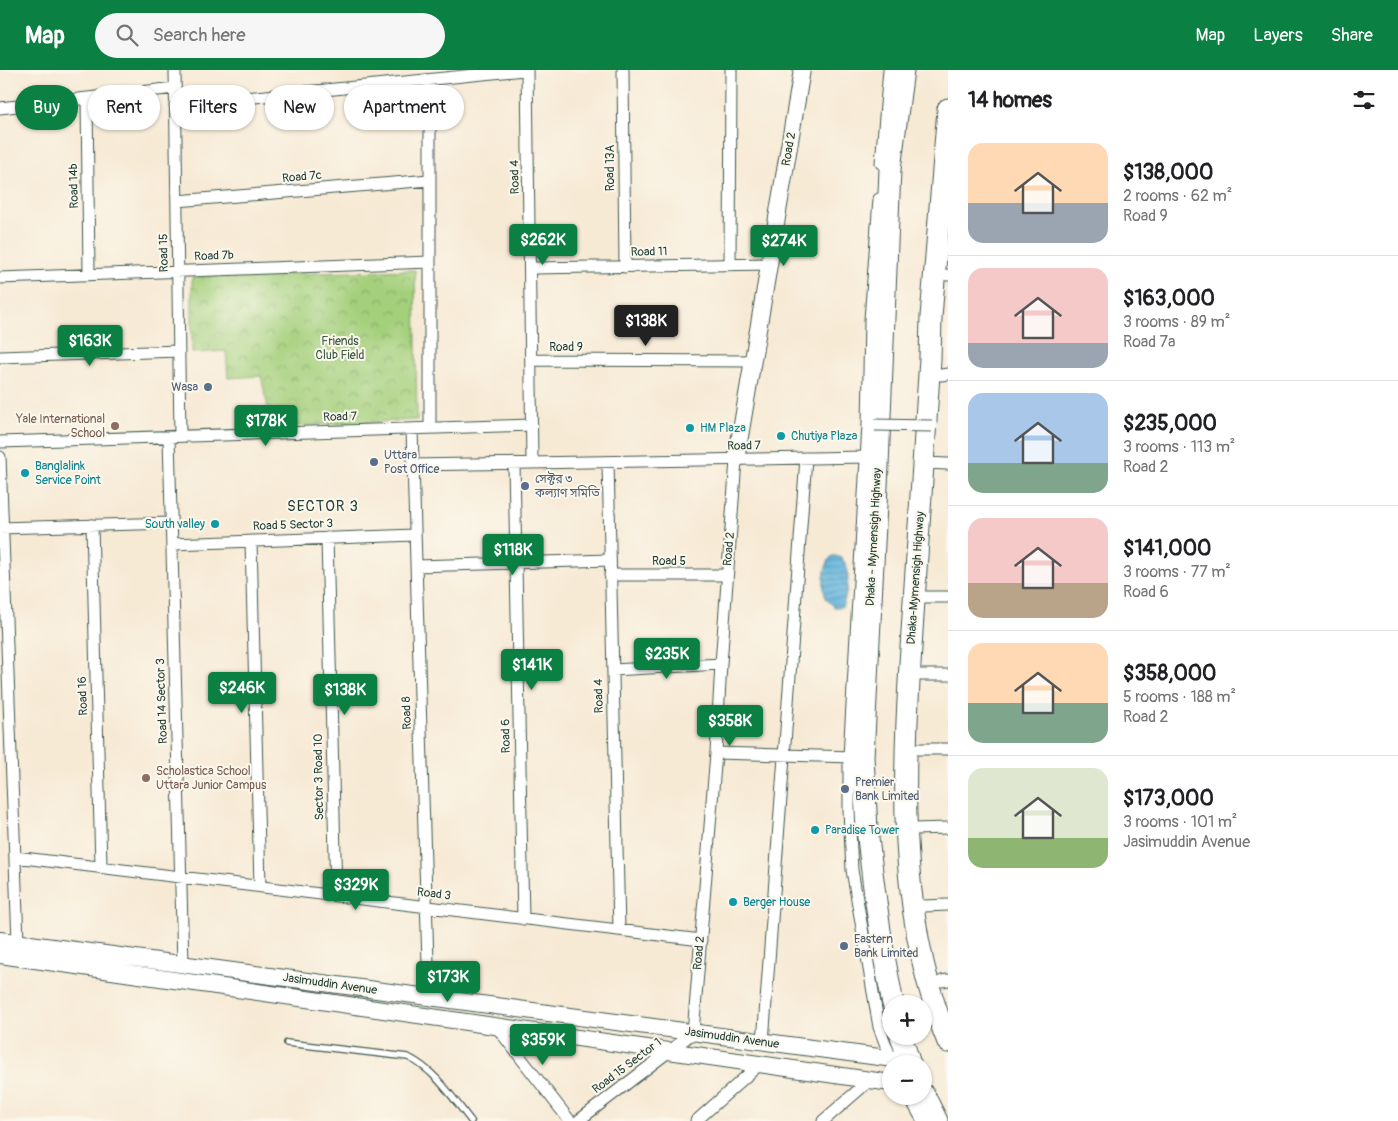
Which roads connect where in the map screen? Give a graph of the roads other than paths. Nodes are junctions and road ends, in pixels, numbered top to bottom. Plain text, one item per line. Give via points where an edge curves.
1 (175, 70) edge
2 (526, 70) edge
3 (623, 70) edge
4 (731, 70) edge
5 (802, 70) edge
6 (889, 70) edge
7 (903, 70) edge
8 (430, 80) junction
9 (175, 85) edge
10 (170, 89) edge
11 (255, 97) edge
12 (87, 98) junction
13 (0, 108) edge
14 (948, 109) edge
15 (176, 130) edge
16 (430, 180) junction
17 (177, 201) junction
18 (430, 262) junction
19 (769, 264) junction
20 (730, 265) junction
21 (530, 267) junction
22 (624, 267) junction
23 (178, 271) junction
24 (89, 274) junction
25 (0, 278) edge
26 (179, 351) junction
27 (0, 357) edge
28 (531, 358) junction
29 (753, 361) junction
30 (532, 425) junction
31 (876, 425) dead end
32 (932, 426) dead end
33 (430, 428) junction
34 (412, 429) junction
35 (175, 436) junction
36 (0, 442) edge
37 (0, 457) edge
38 (866, 457) junction
39 (806, 458) junction
40 (736, 460) junction
41 (608, 462) junction
42 (514, 463) junction
43 (532, 463) junction
44 (923, 463) junction
45 (948, 464) edge
46 (413, 465) junction
47 (171, 523) junction
48 (92, 525) junction
49 (1, 528) edge
50 (415, 534) junction
51 (327, 538) junction
52 (251, 541) junction
53 (172, 544) junction
54 (610, 560) junction
55 (516, 563) junction
56 (416, 566) junction
57 (610, 575) junction
58 (727, 575) junction
59 (922, 597) dead end
60 (948, 597) edge
61 (3, 620) edge
62 (720, 664) junction
63 (612, 670) junction
64 (920, 675) dead end
65 (948, 675) edge
66 (918, 749) dead end
67 (948, 749) edge
68 (716, 753) junction
69 (784, 755) junction
70 (856, 757) junction
71 (948, 828) edge
72 (913, 829) dead end
73 (15, 856) junction
74 (101, 866) junction
75 (181, 876) junction
76 (260, 886) junction
77 (336, 895) junction
78 (948, 905) edge
79 (924, 906) dead end
80 (426, 907) junction
81 (524, 918) junction
82 (619, 930) junction
83 (0, 940) edge
84 (701, 940) junction
85 (18, 950) junction
86 (0, 955) edge
87 (183, 964) junction
88 (891, 995) edge
89 (429, 997) junction
90 (936, 1009) junction
91 (932, 1025) edge
92 (496, 1026) junction
93 (693, 1032) junction
94 (763, 1042) junction
95 (948, 1042) edge
96 (287, 1043) dead end
97 (671, 1051) junction
98 (897, 1055) edge
99 (882, 1059) edge
100 (760, 1064) junction
101 (870, 1080) junction
102 (882, 1082) edge
103 (914, 1105) edge
104 (929, 1105) edge
105 (948, 1114) edge
106 (471, 1121) edge
107 (570, 1121) edge
108 (578, 1121) edge
109 (696, 1121) edge
110 (823, 1121) edge
111 (923, 1121) edge
112 (937, 1121) edge
113 (944, 1121) edge

1 - 9 street, Road 15
2 - 8 street
2 - 21 street, Road 4
3 - 22 street, Road 13A
4 - 20 street
5 - 19 street, Road 2
6 - 38 street via 870,320
7 - 70 highway, Dhaka - Mymensigh Highway via 890,169 878,466
8 - 11 street
8 - 16 street
10 - 12 street
12 - 13 street
12 - 24 street, Road 14b
14 - 44 highway, Dhaka-Mymensigh Highway via 930,317
15 - 17 street, Road 15
16 - 17 street, Road 7c
16 - 18 street
17 - 23 street, Road 15
18 - 23 street, Road 7b
18 - 33 street
19 - 20 street, Road 11
19 - 29 street, Road 2
20 - 22 street, Road 11
21 - 22 street, Road 11
21 - 28 street, Road 4
23 - 24 street, Road 7b
23 - 26 street, Road 15
24 - 25 street, Road 7b
26 - 27 street
26 - 35 street, Road 15
28 - 29 street, Road 9
28 - 30 street, Road 4
29 - 40 street, Road 2
30 - 33 street, Road 7
30 - 43 street, Road 4
31 - 32 street, bridge
33 - 34 street, Road 7
34 - 35 street, Road 7
34 - 46 street, Road 8
35 - 36 street, Road 7
35 - 47 street, Road 14 Sector 3
37 - 49 street
38 - 39 street, Road 7
38 - 70 street
39 - 40 street, Road 7
39 - 69 street
40 - 41 street, Road 7
40 - 58 street, Road 2
41 - 43 street, Road 7
41 - 54 street, Road 4
42 - 43 street, Road 7
42 - 46 street, Road 7
42 - 55 street, Road 6
44 - 45 street
44 - 90 highway, Dhaka-Mymensigh Highway via 910,670 907,848 922,966
46 - 50 street, Road 8
47 - 48 street
47 - 53 street, Road 14 Sector 3
48 - 49 street
48 - 74 street, Road 16
49 - 61 street
50 - 51 street, Road 5 Sector 3
50 - 56 street, Road 8
51 - 52 street, Road 5 Sector 3
51 - 77 street, Sector 3 Road 10
52 - 53 street, Road 5 Sector 3
52 - 76 street
53 - 75 street, Road 14 Sector 3
54 - 55 street
54 - 57 street, Road 4
55 - 56 street
55 - 81 street, Road 6
56 - 80 street, Road 8
57 - 58 street, Road 5
57 - 63 street, Road 4
58 - 62 street, Road 2
59 - 60 street
61 - 73 street
62 - 63 street
62 - 68 street, Road 2
63 - 82 street, Road 4
64 - 65 street
66 - 67 street
68 - 69 street
68 - 84 street, Road 2
69 - 70 street
69 - 94 street
70 - 88 highway, Dhaka - Mymensigh Highway
70 - 98 street via 849,810 852,870 879,1027
71 - 72 street
73 - 74 street, Road 3
73 - 85 street
74 - 75 street, Road 3
75 - 76 street, Road 3
75 - 87 street, Road 14 Sector 3
76 - 77 street, Road 3
77 - 80 street, Road 3
78 - 79 street
80 - 81 street, Road 3
80 - 89 street, Road 8
81 - 82 street, Road 3
82 - 84 street, Road 3
83 - 85 street, Jasimuddin Avenue
84 - 93 street, Road 2
85 - 86 street, Jasimuddin Avenue
85 - 87 street, Jasimuddin Avenue
85 - 92 street, Jasimuddin Avenue
87 - 89 street, Jasimuddin Avenue
89 - 93 street, Jasimuddin Avenue
90 - 91 highway
90 - 95 highway, Dhaka-Mymensigh Highway
92 - 97 street, Jasimuddin Avenue
92 - 107 street
93 - 94 street, Jasimuddin Avenue
93 - 97 street, Road 15 Sector 1
94 - 99 street, Jasimuddin Avenue
96 - 106 lane via 408,1057 437,1078
97 - 100 street, Jasimuddin Avenue
97 - 108 street, Road 15 Sector 1
100 - 101 street, Jasimuddin Avenue
100 - 109 street
101 - 102 street, Jasimuddin Avenue
101 - 110 street
103 - 111 street
104 - 112 highway
105 - 113 highway

